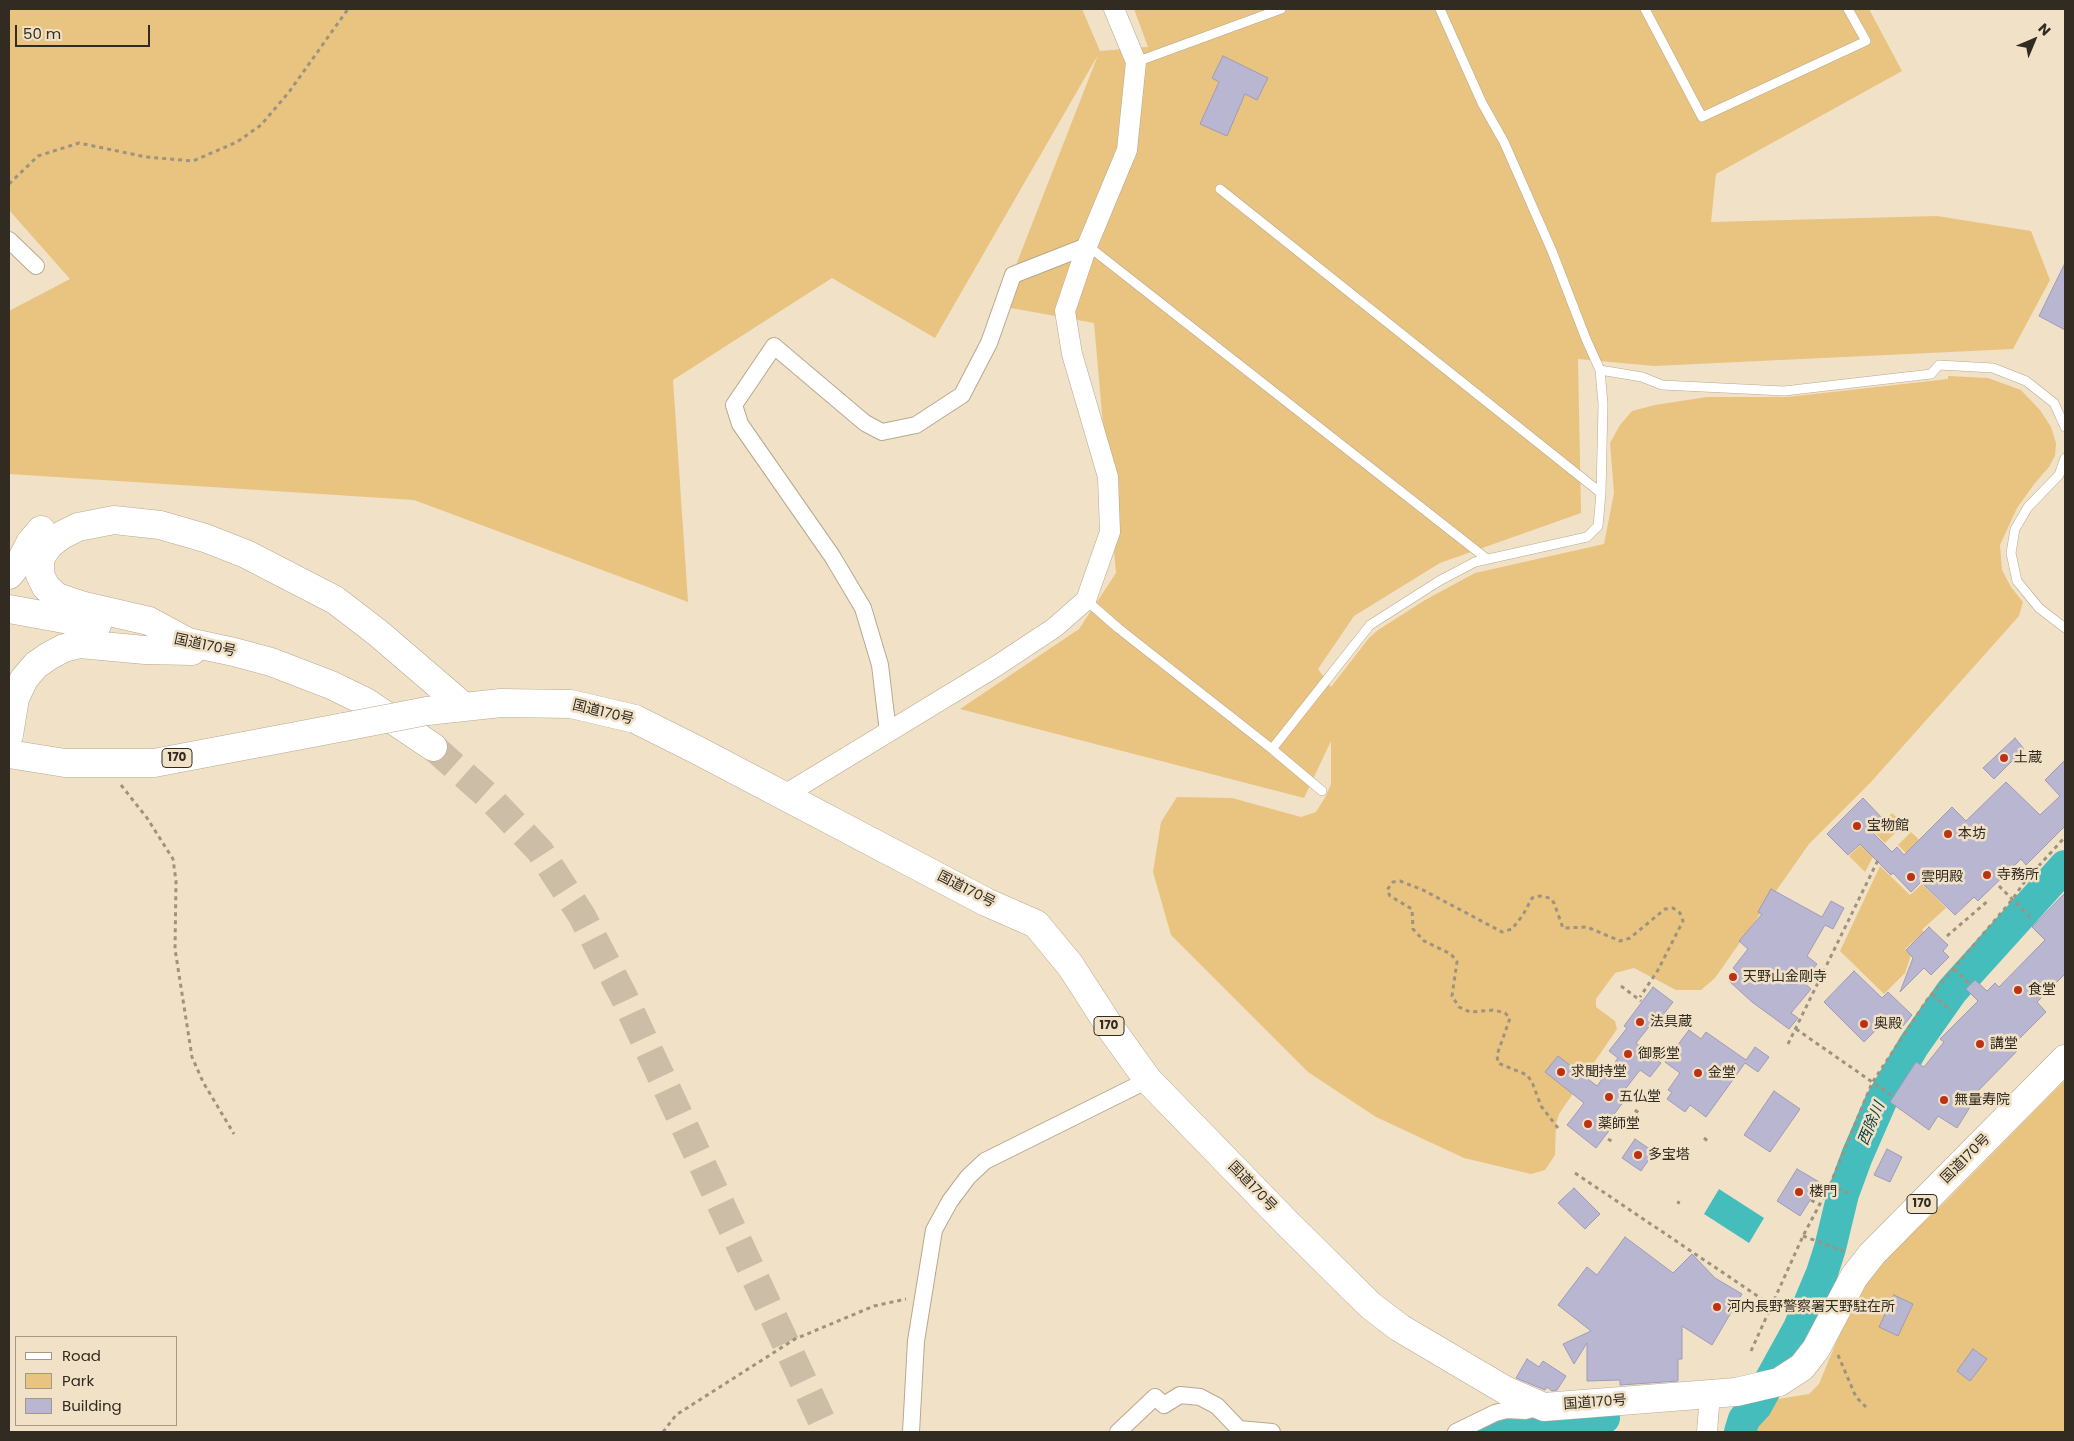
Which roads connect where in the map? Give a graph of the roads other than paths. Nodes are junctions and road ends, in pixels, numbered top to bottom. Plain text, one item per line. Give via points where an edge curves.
1 (1114, 9) edge
2 (1281, 9) edge
3 (1440, 9) edge
4 (1645, 9) edge
5 (1848, 9) edge
6 (1136, 62) junction
7 (1220, 189) dead end
8 (9, 240) edge
9 (1087, 246) junction
10 (36, 266) dead end
11 (1600, 370) junction
12 (2065, 427) edge
13 (2065, 458) edge
14 (2062, 473) edge
15 (1601, 493) junction
16 (1487, 559) junction
17 (9, 575) edge
18 (1086, 600) junction
19 (9, 609) edge
20 (2065, 628) edge
21 (186, 642) junction
22 (234, 652) junction
23 (463, 706) junction
24 (888, 732) junction
25 (9, 735) edge
26 (433, 747) tunnel mouth
27 (1272, 749) junction
28 (9, 754) edge
29 (1322, 791) dead end
30 (783, 796) junction
31 (2065, 1059) edge
32 (1148, 1080) junction
33 (1710, 1394) junction
34 (1544, 1407) junction
35 (911, 1432) edge
36 (1118, 1432) edge
37 (1272, 1432) edge
38 (1456, 1432) edge
39 (1707, 1432) edge

1 - 6 street
2 - 6 lane
3 - 11 lane via 1482,103 1504,142
4 - 5 lane via 1702,118 1866,41
6 - 9 street via 1127,150
7 - 15 lane
8 - 10 street
9 - 16 lane
9 - 18 street via 1065,311 1072,354 1108,477 1110,532
9 - 24 street via 1013,274 989,343 962,395 916,425 882,432 865,423 774,346 734,405 740,424 832,556 863,608 880,665
11 - 12 lane via 1642,376 1662,385 1784,391 1931,374 1939,365 1993,368 2026,381 2054,403
11 - 15 lane via 1603,404
13 - 14 lane
14 - 20 lane via 2028,507 2015,529 2011,553 2017,581 2039,608
15 - 16 lane via 1598,526 1587,537
16 - 27 lane via 1474,562 1439,581 1370,625
17 - 23 highway via 39,531 74,511 101,505 130,504 160,510 239,536 343,589 454,679
18 - 24 street via 1054,628
18 - 27 lane
19 - 21 highway, 国道170号
21 - 22 highway, 国道170号
21 - 23 highway via 149,620 57,597 40,576 40,558 62,535 78,527 114,520 160,525 205,538 254,558 334,600
22 - 25 highway via 146,650 80,644 64,648 36,665 24,679 15,698
22 - 26 highway, 国道170号 via 331,685 366,702
23 - 28 highway, 国道170号 / 170, bridge via 154,762 65,763
23 - 30 highway, 国道170号 / 170 via 571,704 635,719
24 - 30 street
27 - 29 lane
30 - 32 highway, 国道170号 / 170 via 986,902 1036,924 1070,965
31 - 33 highway, 国道170号 / 170 via 1872,1254 1854,1277 1816,1349 1802,1367 1779,1382
32 - 34 highway, 国道170号 / 170 via 1371,1306 1400,1328 1505,1390
32 - 35 street via 985,1161 950,1201 934,1230 916,1341
33 - 34 highway, 国道170号 / 170
33 - 39 street
34 - 38 street via 1495,1413
36 - 37 street via 1155,1397 1164,1406 1180,1395 1200,1397 1217,1406 1239,1429

